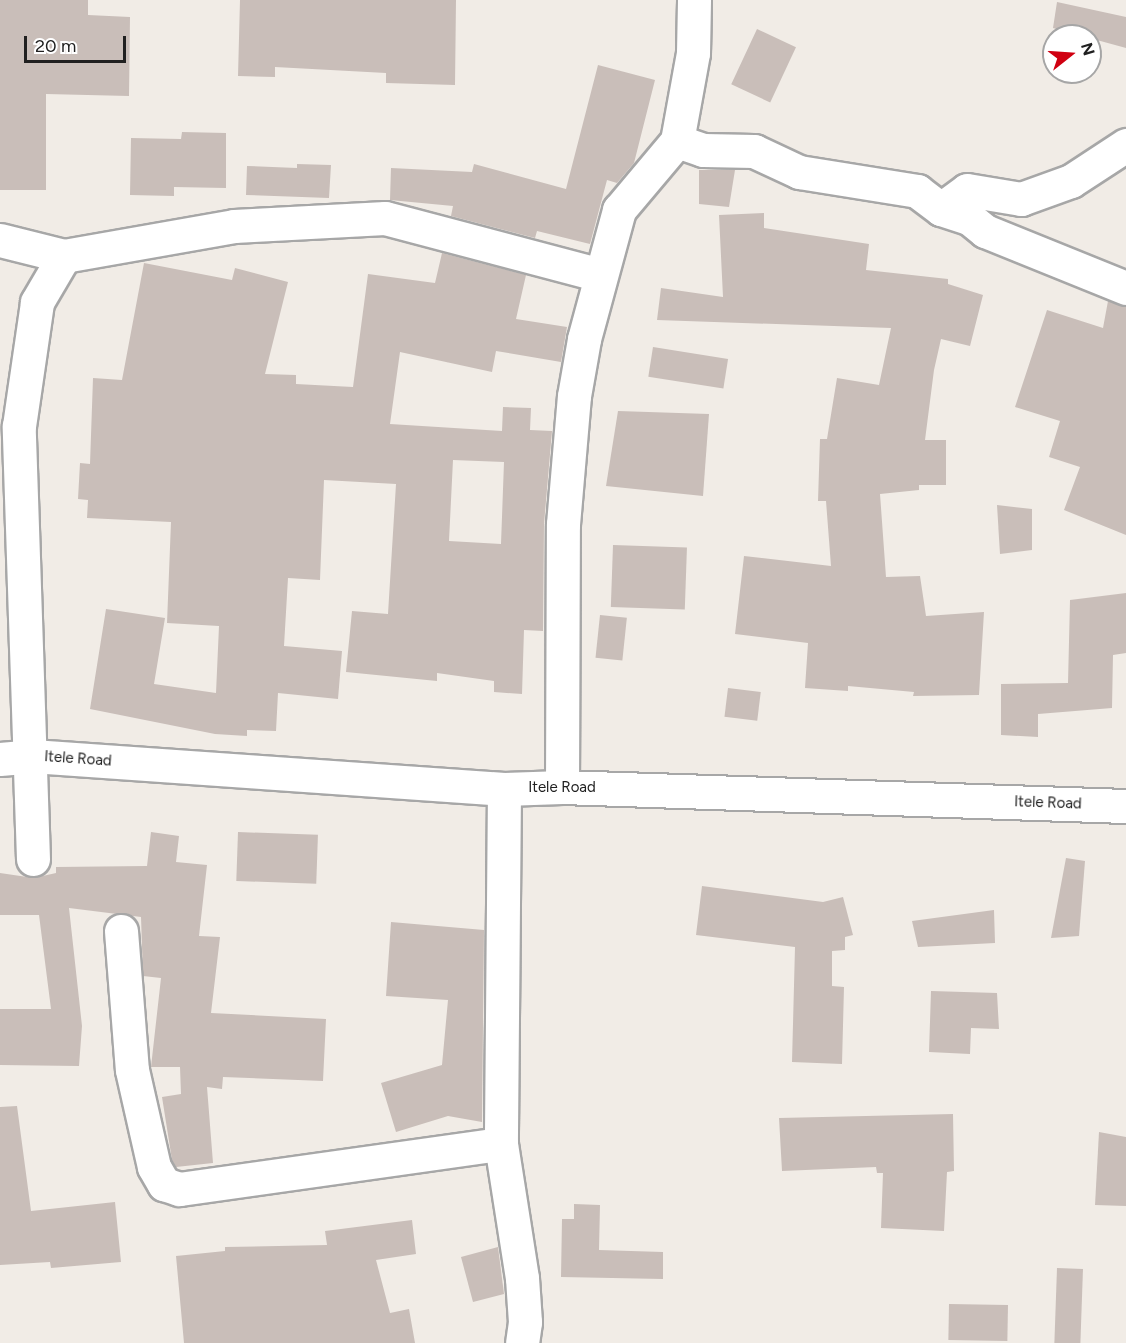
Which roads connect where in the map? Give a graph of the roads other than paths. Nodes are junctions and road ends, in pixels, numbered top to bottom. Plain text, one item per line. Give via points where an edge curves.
1 (694, 0) edge
2 (677, 141) junction
3 (1126, 145) edge
4 (941, 209) junction
5 (0, 240) edge
6 (64, 256) junction
7 (600, 275) junction
8 (1126, 288) edge
9 (32, 756) junction
10 (0, 759) edge
11 (562, 787) junction
12 (504, 789) junction
13 (1126, 806) edge
14 (33, 859) dead end
15 (121, 931) dead end
16 (501, 1144) junction
17 (522, 1343) edge

1 - 2 street via 693,53
2 - 4 street via 702,150 754,151 799,172 917,191
2 - 7 street via 619,210
3 - 4 street via 1071,181 1021,199 967,190
4 - 8 street
5 - 6 street
6 - 7 street via 234,226 385,218
6 - 9 street via 37,303 19,426
7 - 11 street via 574,396 563,524
9 - 10 street, Itele Road
9 - 12 street, Itele Road
9 - 14 street
11 - 12 street, Itele Road
11 - 13 street, Itele Road
12 - 16 street
15 - 16 street via 132,1070 154,1167 164,1184 179,1189
16 - 17 street via 522,1278

